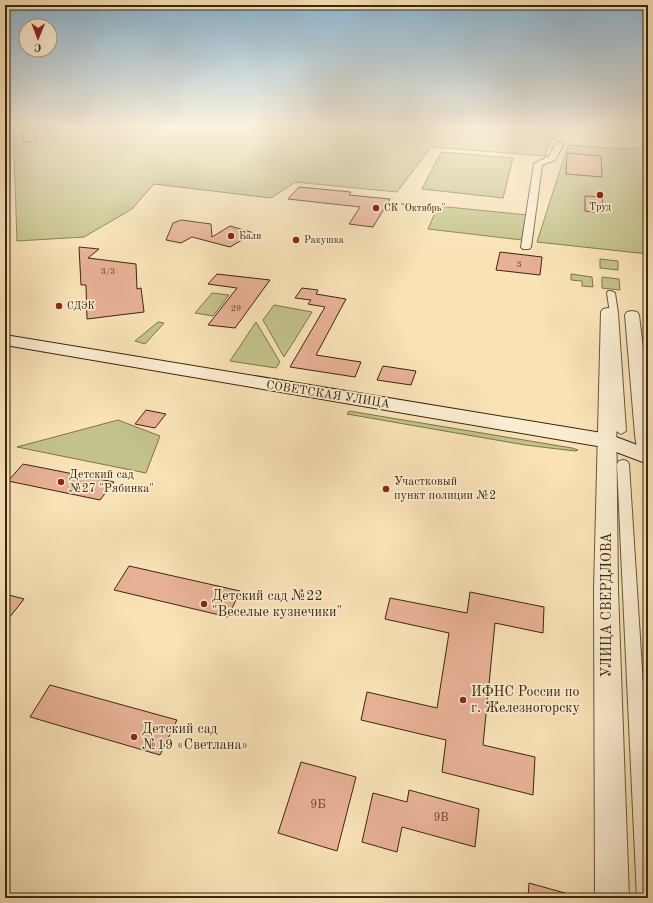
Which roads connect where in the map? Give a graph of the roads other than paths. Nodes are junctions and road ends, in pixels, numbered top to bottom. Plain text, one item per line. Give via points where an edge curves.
1 (537, 168) edge
2 (526, 247) dead end
3 (609, 302) dead end
4 (632, 315) dead end
5 (9, 346) edge
6 (615, 446) junction
7 (648, 456) edge
8 (612, 898) edge
9 (647, 898) edge

1 - 2 street
3 - 6 street, УЛИЦА СВЕРДЛОВА via 606,428
4 - 7 street
5 - 6 main road, СОВЕТСКАЯ УЛИЦА
6 - 7 main road, СОВЕТСКАЯ УЛИЦА
6 - 8 street, УЛИЦА СВЕРДЛОВА via 606,589
6 - 9 street

